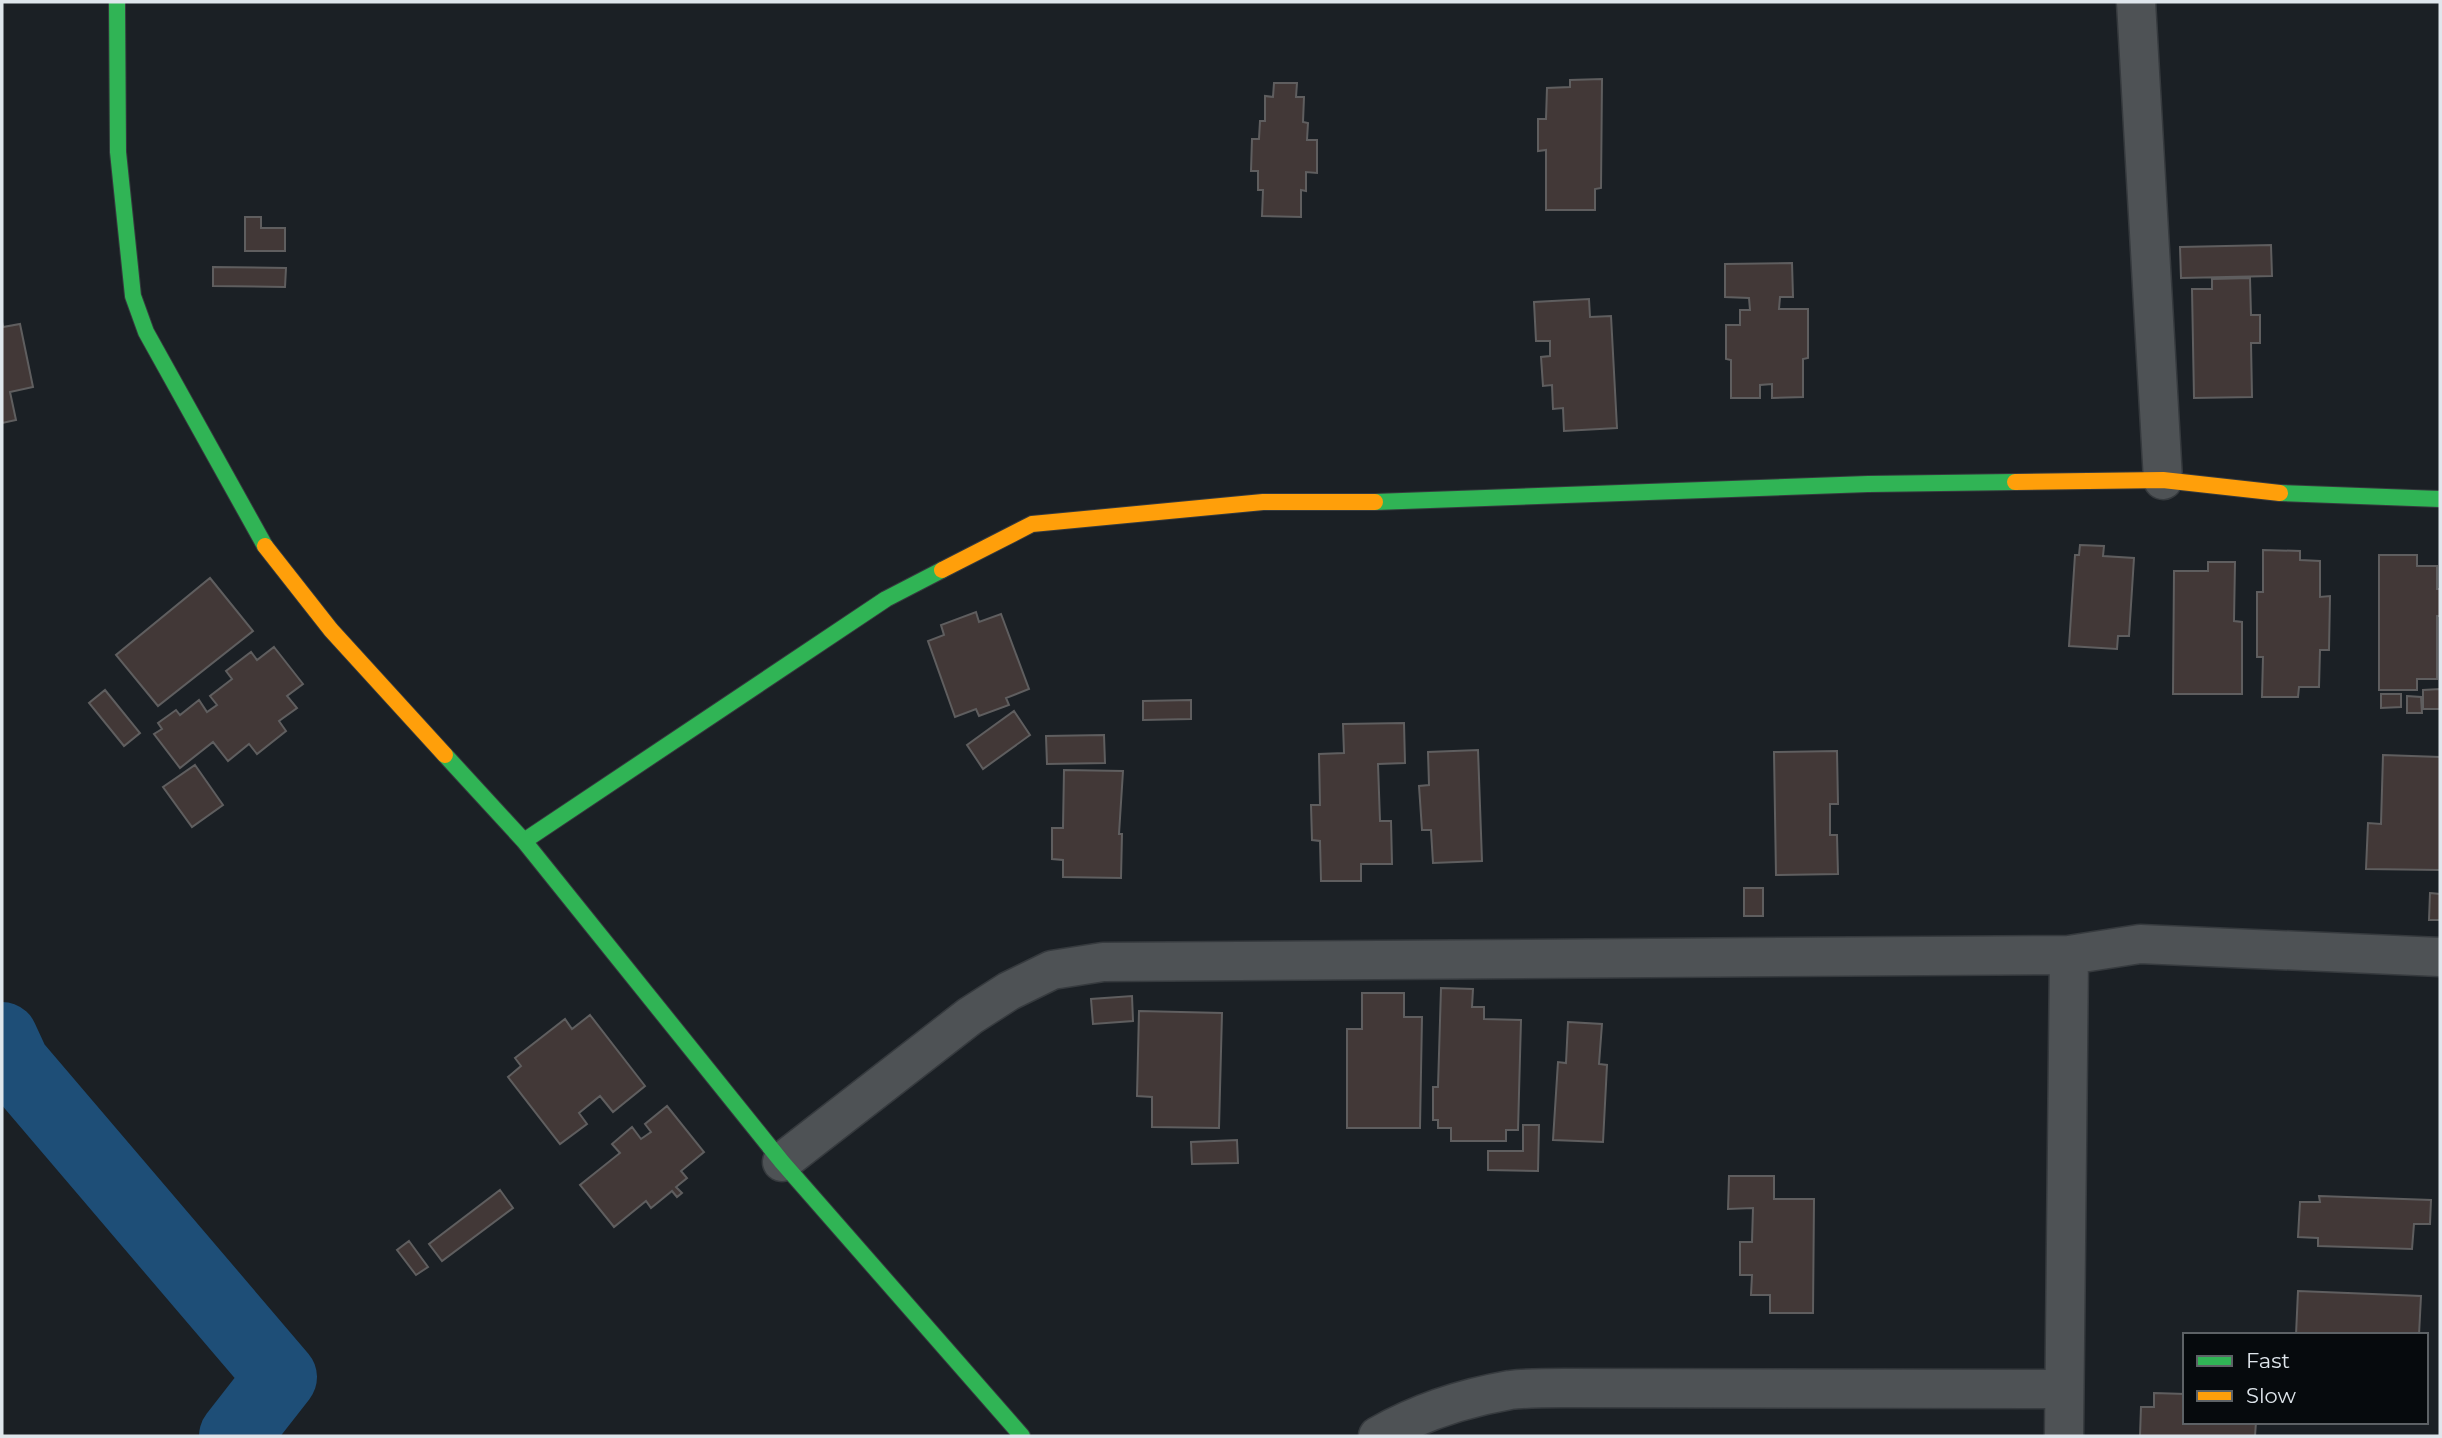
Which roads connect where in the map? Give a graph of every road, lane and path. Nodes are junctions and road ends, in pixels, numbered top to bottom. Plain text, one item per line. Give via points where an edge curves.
1 (117, 2) edge
2 (2136, 2) edge
3 (2163, 481) junction
4 (2440, 499) edge
5 (524, 841) junction
6 (2069, 955) junction
7 (2440, 957) edge
8 (782, 1162) junction
9 (2063, 1389) junction
10 (1022, 1436) edge
11 (1378, 1436) edge
12 (2064, 1436) edge

1 - 5 street via 118,152 133,296 146,332 266,548 331,630
2 - 3 street
3 - 4 street via 2279,493
3 - 5 street via 1868,484 1384,502 1263,502 1032,524 886,599
5 - 8 street
6 - 7 street via 2140,944
6 - 8 street via 1103,962 1052,970 1009,990 970,1016
6 - 9 street
8 - 10 street
9 - 11 street via 1511,1390 1458,1402 1404,1421
9 - 12 street

